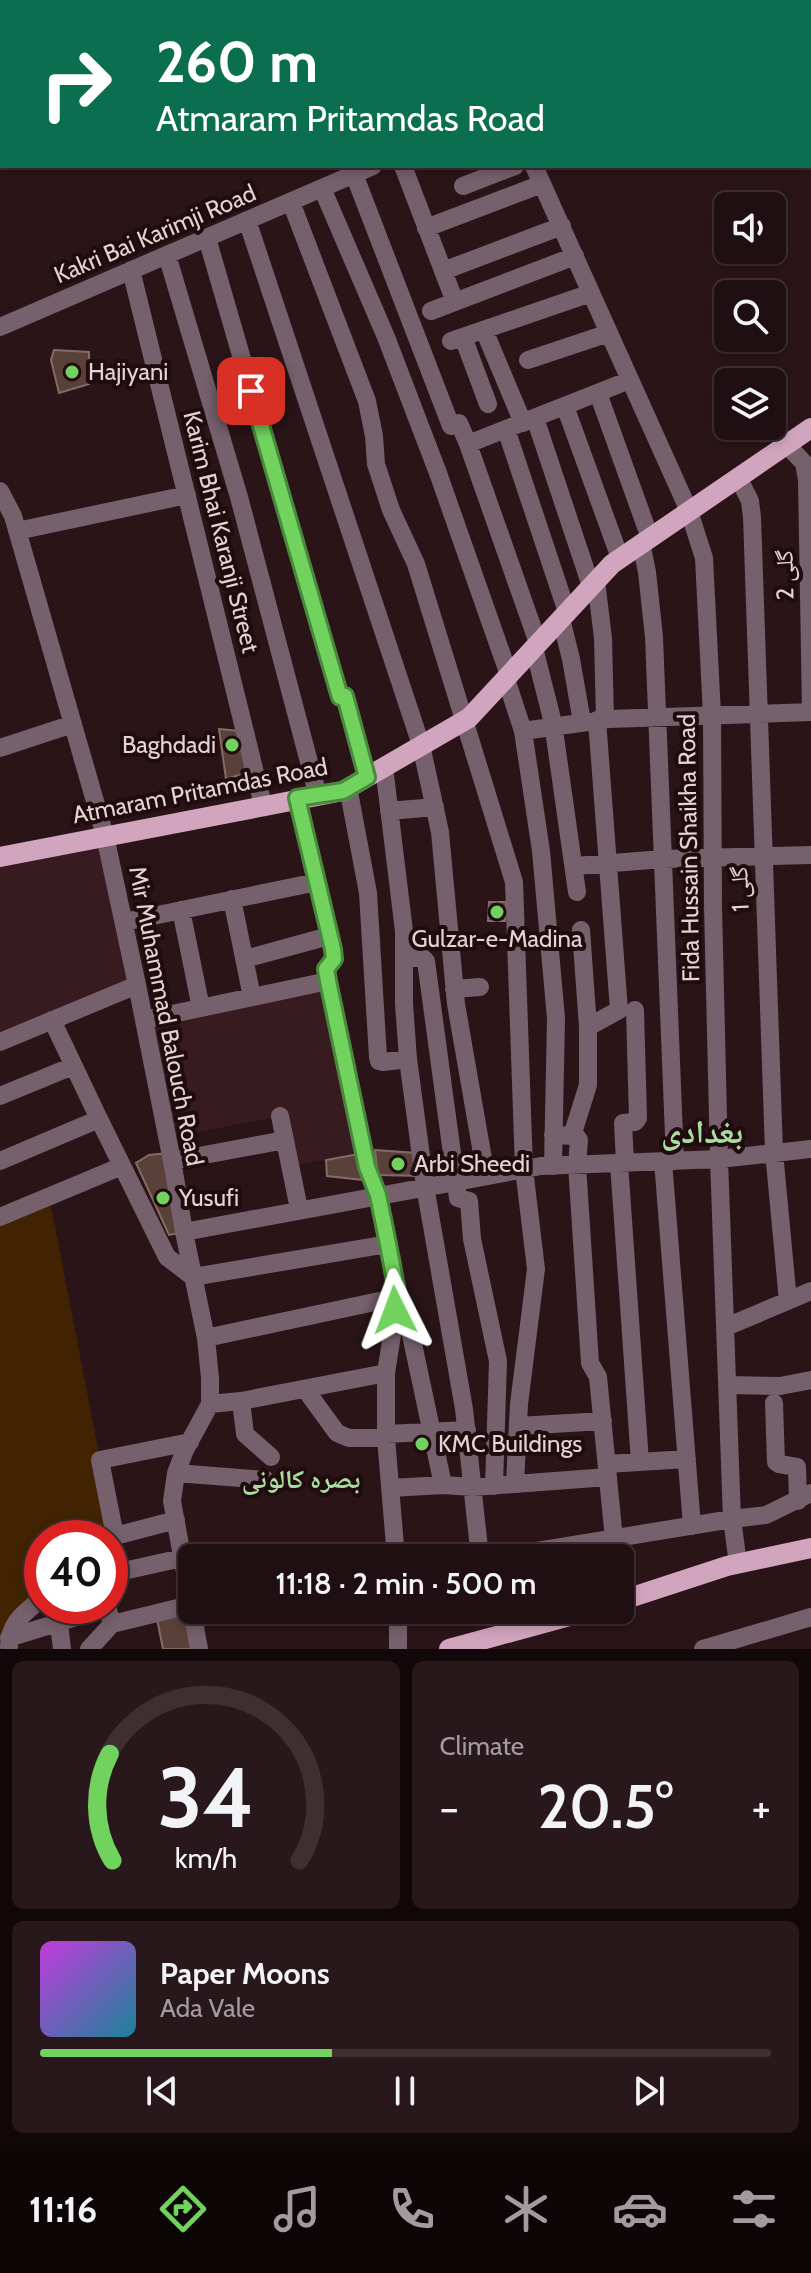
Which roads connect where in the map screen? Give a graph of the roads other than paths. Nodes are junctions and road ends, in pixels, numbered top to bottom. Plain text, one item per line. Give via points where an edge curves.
1 (368, 168) edge
2 (404, 168) edge
3 (510, 168) edge
4 (535, 168) edge
5 (354, 174) junction
6 (542, 184) junction
7 (463, 186) dead end
8 (322, 188) junction
9 (291, 202) junction
10 (247, 220) junction
11 (562, 226) junction
12 (426, 228) junction
13 (207, 238) junction
14 (167, 255) junction
15 (575, 256) junction
16 (131, 270) junction
17 (443, 271) junction
18 (591, 293) junction
19 (455, 302) junction
20 (431, 311) dead end
21 (0, 327) edge
22 (484, 330) junction
23 (609, 333) junction
24 (528, 360) dead end
25 (630, 380) junction
26 (598, 393) junction
27 (488, 404) dead end
28 (565, 406) junction
29 (521, 423) junction
30 (811, 428) edge
31 (468, 444) junction
32 (787, 445) junction
33 (738, 477) junction
34 (0, 491) edge
35 (187, 495) junction
36 (809, 510) edge
37 (689, 511) junction
38 (10, 523) edge
39 (646, 540) junction
40 (620, 558) junction
41 (594, 583) junction
42 (564, 616) junction
43 (536, 646) junction
44 (508, 677) junction
45 (811, 712) edge
46 (760, 714) junction
47 (712, 715) junction
48 (657, 717) junction
49 (465, 720) junction
50 (595, 721) junction
51 (73, 724) junction
52 (554, 727) junction
53 (523, 731) junction
54 (421, 745) junction
55 (0, 748) edge
56 (375, 772) junction
57 (348, 787) junction
58 (308, 797) junction
59 (263, 805) junction
60 (435, 807) junction
61 (389, 811) junction
62 (105, 836) junction
63 (811, 855) edge
64 (763, 856) junction
65 (0, 857) edge
66 (663, 859) junction
67 (713, 859) junction
68 (608, 864) junction
69 (575, 866) junction
70 (317, 882) junction
71 (577, 892) dead end
72 (232, 899) junction
73 (181, 910) junction
74 (124, 922) junction
75 (581, 930) dead end
76 (329, 936) junction
77 (404, 958) junction
78 (245, 959) junction
79 (328, 981) junction
80 (137, 985) junction
81 (480, 987) dead end
82 (454, 989) junction
83 (252, 997) junction
84 (404, 1004) junction
85 (374, 1005) junction
86 (201, 1008) junction
87 (669, 1008) junction
88 (627, 1010) junction
89 (556, 1018) junction
90 (52, 1020) junction
91 (144, 1020) junction
92 (587, 1022) junction
93 (0, 1042) edge
94 (408, 1059) junction
95 (73, 1066) junction
96 (672, 1092) junction
97 (637, 1093) junction
98 (0, 1096) edge
99 (280, 1116) dead end
100 (99, 1119) junction
101 (563, 1135) junction
102 (285, 1140) junction
103 (811, 1149) edge
104 (774, 1152) junction
105 (719, 1159) junction
106 (0, 1161) edge
107 (172, 1161) junction
108 (669, 1161) junction
109 (622, 1163) junction
110 (577, 1165) junction
111 (122, 1166) junction
112 (553, 1166) junction
113 (524, 1169) junction
114 (486, 1176) junction
115 (455, 1181) junction
116 (425, 1186) junction
117 (378, 1195) junction
118 (299, 1209) junction
119 (0, 1217) edge
120 (184, 1232) junction
121 (388, 1244) junction
122 (193, 1277) junction
123 (811, 1291) edge
124 (398, 1297) junction
125 (788, 1301) junction
126 (726, 1327) junction
127 (206, 1338) junction
128 (528, 1338) junction
129 (493, 1339) junction
130 (524, 1367) junction
131 (498, 1368) junction
132 (386, 1373) junction
133 (634, 1375) junction
134 (598, 1377) junction
135 (811, 1380) edge
136 (727, 1385) junction
137 (305, 1389) junction
138 (241, 1401) junction
139 (774, 1403) dead end
140 (210, 1404) junction
141 (603, 1421) junction
142 (518, 1426) junction
143 (467, 1430) junction
144 (433, 1432) junction
145 (386, 1436) junction
146 (190, 1442) junction
147 (271, 1457) dead end
148 (687, 1459) junction
149 (640, 1462) junction
150 (608, 1471) junction
151 (176, 1473) junction
152 (266, 1480) dead end
153 (515, 1484) junction
154 (443, 1485) junction
155 (494, 1486) junction
156 (473, 1487) junction
157 (390, 1488) junction
158 (805, 1497) edge
159 (732, 1519) junction
160 (109, 1520) edge
161 (176, 1520) junction
162 (692, 1526) junction
163 (128, 1534) edge
164 (614, 1539) junction
165 (180, 1544) edge
166 (395, 1544) edge
167 (479, 1544) edge
168 (602, 1544) edge
169 (811, 1548) edge
170 (178, 1559) edge
171 (738, 1564) junction
172 (128, 1570) edge
173 (634, 1597) edge
174 (178, 1612) edge
175 (24, 1614) edge
176 (811, 1617) edge
177 (128, 1621) edge
178 (56, 1624) edge
179 (59, 1624) edge
180 (112, 1624) edge
181 (194, 1624) edge
182 (398, 1624) edge
183 (540, 1624) edge
184 (9, 1643) edge
185 (713, 1648) edge
186 (62, 1649) edge
187 (89, 1649) edge
188 (199, 1649) edge
189 (398, 1649) edge
190 (449, 1649) edge

1 - 5 street, Kakri Bai Karimji Road
2 - 12 street
3 - 7 street
4 - 6 street, Fida Hussain Shaikha Road
5 - 8 street, Kakri Bai Karimji Road
5 - 31 street via 451,426 459,423
6 - 11 street, Fida Hussain Shaikha Road
6 - 12 street
8 - 9 street, Kakri Bai Karimji Road
8 - 44 street via 402,377
9 - 10 street, Kakri Bai Karimji Road
9 - 49 street via 367,401 376,464 416,564
10 - 13 street, Kakri Bai Karimji Road
10 - 54 street
11 - 15 street, Fida Hussain Shaikha Road
11 - 17 street
12 - 17 street
13 - 14 street, Kakri Bai Karimji Road
13 - 56 street via 340,697 345,696
14 - 16 street, Kakri Bai Karimji Road
14 - 58 street via 239,497
15 - 18 street, Fida Hussain Shaikha Road
15 - 19 street
16 - 21 street, Kakri Bai Karimji Road
16 - 35 street, Karim Bhai Karanji Street
17 - 19 street
18 - 22 street
18 - 23 street, Fida Hussain Shaikha Road
19 - 20 street
22 - 27 street via 457,339
22 - 29 street
23 - 24 street
23 - 25 street, Fida Hussain Shaikha Road
25 - 26 street
25 - 37 street, Fida Hussain Shaikha Road
26 - 28 street
26 - 39 street
28 - 29 street
28 - 40 street
29 - 31 street
29 - 41 street
29 - 42 street
30 - 32 main road, Atmaram Pritamdas Road
31 - 43 street
32 - 33 main road, Atmaram Pritamdas Road
32 - 36 street, گلی 2 via 804,463
33 - 37 main road, Atmaram Pritamdas Road
33 - 46 street, گلی 1 via 752,517
34 - 38 street, Mir Muhammad Balouch Road
35 - 38 street
35 - 59 street, Karim Bhai Karanji Street
36 - 45 street, گلی 2
37 - 39 main road, Atmaram Pritamdas Road
37 - 47 street, Fida Hussain Shaikha Road via 704,558
38 - 51 street, Mir Muhammad Balouch Road
39 - 40 main road, Atmaram Pritamdas Road
39 - 48 street
40 - 41 main road, Atmaram Pritamdas Road
41 - 42 main road, Atmaram Pritamdas Road
41 - 50 street via 603,638
42 - 43 main road, Atmaram Pritamdas Road
42 - 50 street via 571,659
43 - 44 main road, Atmaram Pritamdas Road
43 - 52 street
44 - 49 main road, Atmaram Pritamdas Road
44 - 53 street
45 - 46 street
46 - 47 street
46 - 64 street, گلی 1
47 - 48 street
47 - 67 street, Fida Hussain Shaikha Road
48 - 50 street
48 - 66 street
49 - 54 main road, Atmaram Pritamdas Road
49 - 113 street via 514,882
50 - 52 street
50 - 68 street
51 - 55 street
51 - 62 street, Mir Muhammad Balouch Road
52 - 53 street
52 - 69 street
53 - 89 street via 541,851
54 - 56 main road, Atmaram Pritamdas Road
54 - 60 street
56 - 57 main road, Atmaram Pritamdas Road
56 - 61 street
57 - 58 main road, Atmaram Pritamdas Road
57 - 85 street via 368,893
58 - 59 main road, Atmaram Pritamdas Road
58 - 70 street
59 - 62 main road, Atmaram Pritamdas Road
60 - 61 street
60 - 82 street
61 - 77 street
62 - 65 main road, Atmaram Pritamdas Road
62 - 74 street, Mir Muhammad Balouch Road
63 - 64 street
64 - 67 street
64 - 104 street, گلی 1
66 - 67 street
66 - 68 street
66 - 87 street
67 - 105 street, Fida Hussain Shaikha Road
68 - 69 street
68 - 88 street
69 - 71 street
70 - 72 street
70 - 76 street
72 - 73 street
72 - 78 street
73 - 74 street
73 - 86 street
74 - 80 street, Mir Muhammad Balouch Road
75 - 92 street
76 - 78 street
76 - 79 street via 334,959 326,969
77 - 84 street
77 - 115 street via 426,961
78 - 83 street
79 - 83 street
79 - 117 street via 367,1167
80 - 90 street
80 - 91 street, Mir Muhammad Balouch Road
81 - 82 street
82 - 114 street
83 - 86 street
84 - 85 street
84 - 94 street
85 - 94 street via 379,1061
86 - 91 street
87 - 88 street
87 - 96 street
88 - 92 street
88 - 97 street
89 - 92 street
89 - 101 street
90 - 93 street
90 - 95 street
91 - 107 street, Mir Muhammad Balouch Road
92 - 101 street via 588,1085
94 - 116 street
95 - 98 street
95 - 100 street
96 - 97 street
96 - 108 street
97 - 109 street via 637,1120 623,1124
99 - 102 street
100 - 106 street
100 - 111 street
101 - 110 street via 579,1140
101 - 112 street
102 - 107 street
102 - 118 street
103 - 104 street
104 - 105 street
104 - 125 street, گلی 1
105 - 108 street
105 - 126 street, Fida Hussain Shaikha Road
107 - 120 street, Mir Muhammad Balouch Road
108 - 109 street
108 - 148 street
109 - 110 street
109 - 133 street
110 - 112 street
110 - 134 street via 590,1363
111 - 119 street
111 - 122 street via 167,1257
112 - 113 street
113 - 114 street
113 - 128 street via 536,1269
114 - 115 street
115 - 116 street
115 - 129 street via 458,1198 469,1201
116 - 117 street
116 - 143 street
117 - 118 street
117 - 121 street
118 - 120 street
120 - 122 street, Mir Muhammad Balouch Road
121 - 122 street
121 - 124 street
122 - 127 street, Mir Muhammad Balouch Road
123 - 125 street
124 - 127 street
124 - 132 street
124 - 144 street
125 - 126 street
126 - 136 street, Fida Hussain Shaikha Road
127 - 140 street, Mir Muhammad Balouch Road
128 - 129 street
128 - 130 street
129 - 131 street
130 - 131 street
130 - 142 street
131 - 155 street
132 - 137 street
132 - 145 street
133 - 134 street
133 - 149 street
134 - 141 street
135 - 136 street via 780,1386
136 - 159 street, Fida Hussain Shaikha Road
137 - 138 street
137 - 145 street via 337,1433 349,1438
138 - 140 street
138 - 147 street via 245,1434
139 - 158 street via 776,1462 797,1467
140 - 146 street, Mir Muhammad Balouch Road
141 - 142 street
141 - 150 street
142 - 153 street
143 - 144 street
143 - 156 street
144 - 145 street
144 - 154 street
145 - 157 street
146 - 151 street, Mir Muhammad Balouch Road
146 - 160 street via 100,1460
148 - 149 street
148 - 162 street
149 - 150 street
150 - 153 street
150 - 164 street
151 - 152 street
151 - 161 street, Mir Muhammad Balouch Road
153 - 155 street
154 - 156 street
154 - 157 street
155 - 156 street
156 - 167 street
157 - 166 street
158 - 159 street via 766,1515
159 - 162 street
159 - 171 street, Fida Hussain Shaikha Road
161 - 163 street
161 - 165 street, Mir Muhammad Balouch Road
162 - 164 street
164 - 168 street
169 - 171 main road
170 - 172 street
171 - 173 main road
174 - 177 street
175 - 184 street via 12,1627
176 - 185 street
178 - 184 street
179 - 186 street
180 - 187 street
181 - 188 street, Mir Muhammad Balouch Road
182 - 189 street
183 - 190 main road

